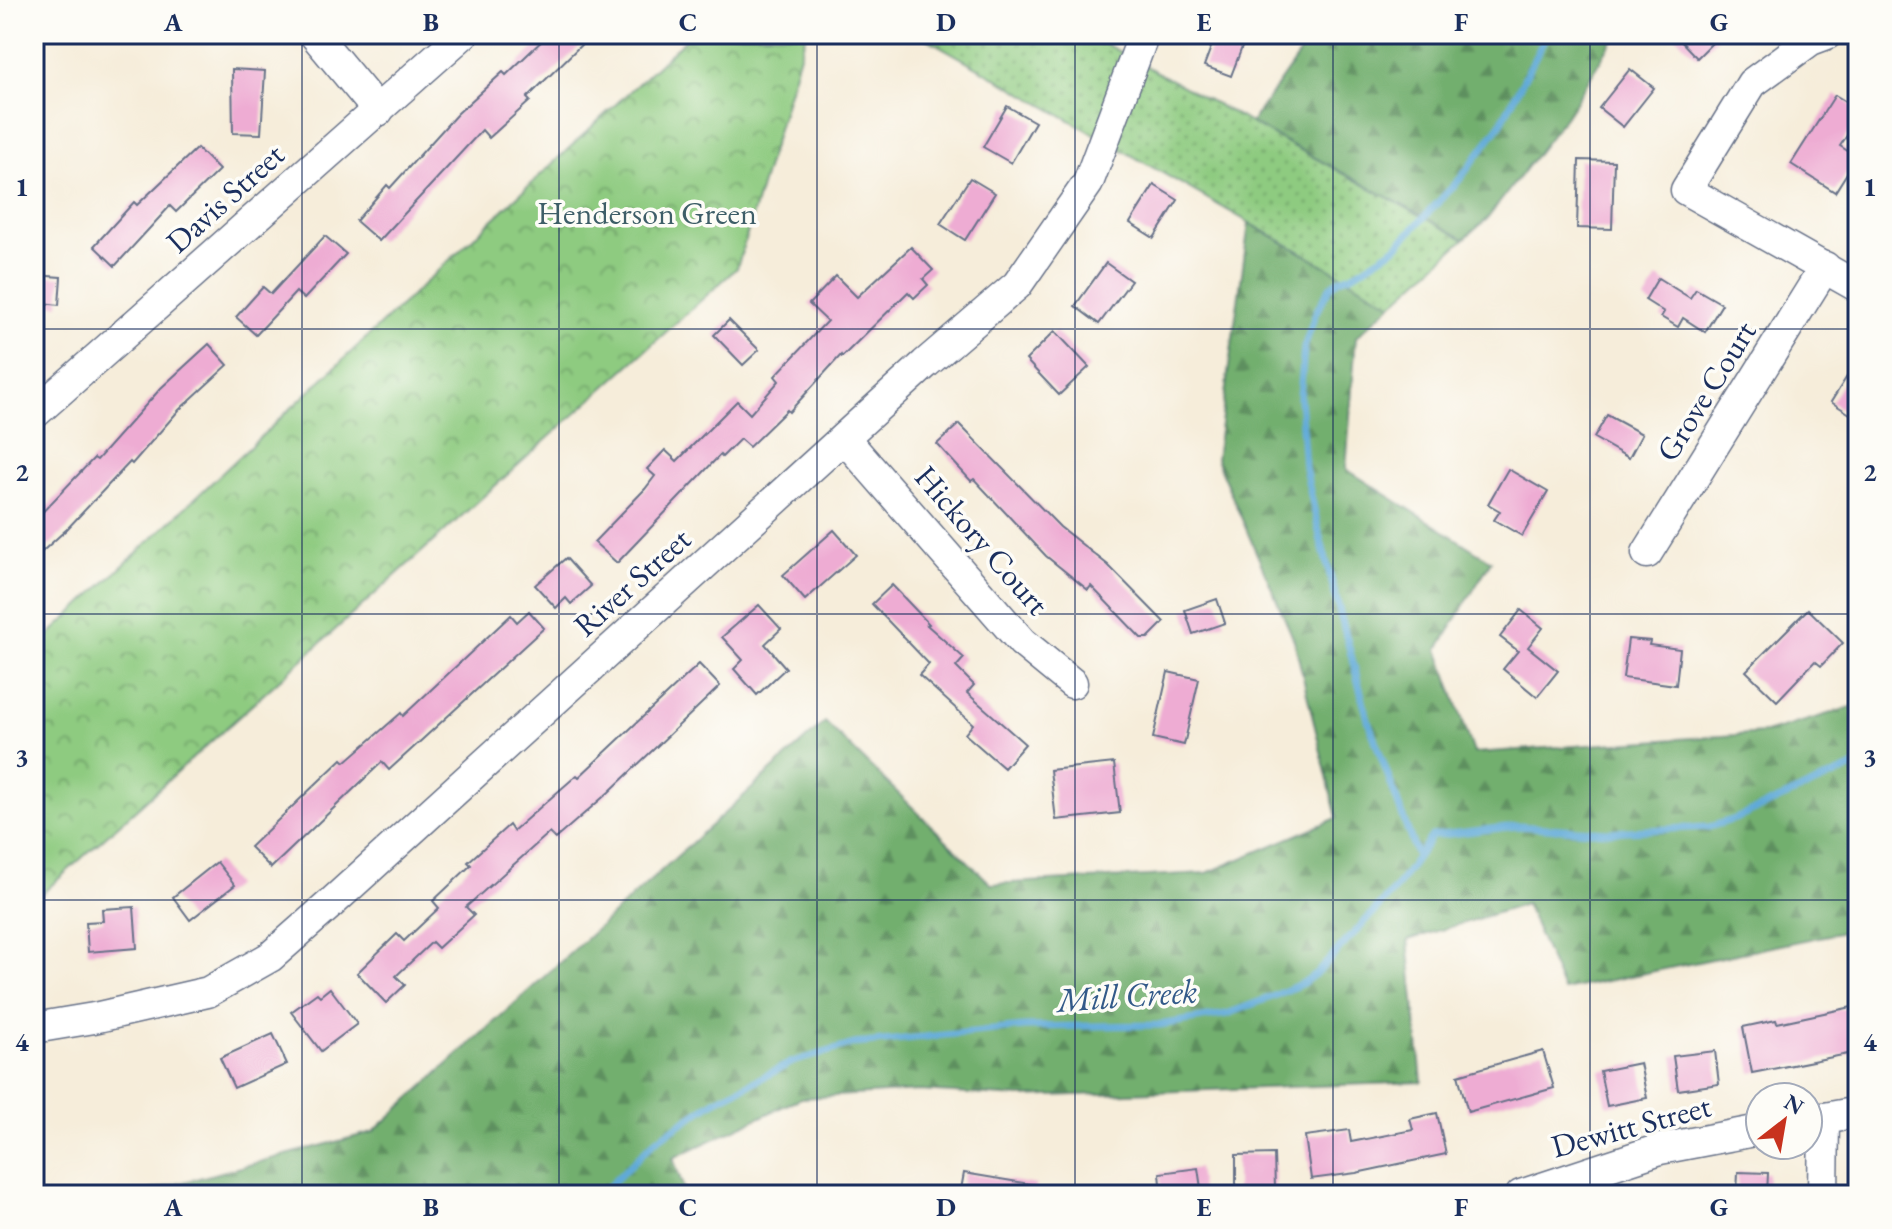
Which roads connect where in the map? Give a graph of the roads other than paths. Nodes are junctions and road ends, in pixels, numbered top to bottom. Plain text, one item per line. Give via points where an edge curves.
1 (314, 34) edge
2 (463, 34) edge
3 (1144, 34) edge
4 (1827, 34) edge
5 (378, 111) junction
6 (1825, 267) junction
7 (1858, 287) edge
8 (34, 414) edge
9 (844, 438) junction
10 (1647, 553) dead end
11 (1072, 683) dead end
12 (34, 1028) edge
13 (1858, 1112) edge
14 (1824, 1118) edge
15 (1744, 1133) edge
16 (1820, 1161) edge
17 (1521, 1195) edge
18 (1823, 1195) edge

1 - 5 street
2 - 5 street, Davis Street
3 - 9 street, River Street via 1088,183 1017,285
4 - 6 street via 1752,83 1686,190
5 - 8 street, Davis Street
6 - 7 street
6 - 10 street, Grove Court
9 - 11 street, Hickory Court via 1022,642
9 - 12 street, River Street via 270,957 208,992
13 - 14 street
15 - 17 street, Dewitt Street via 1660,1149
16 - 18 street

